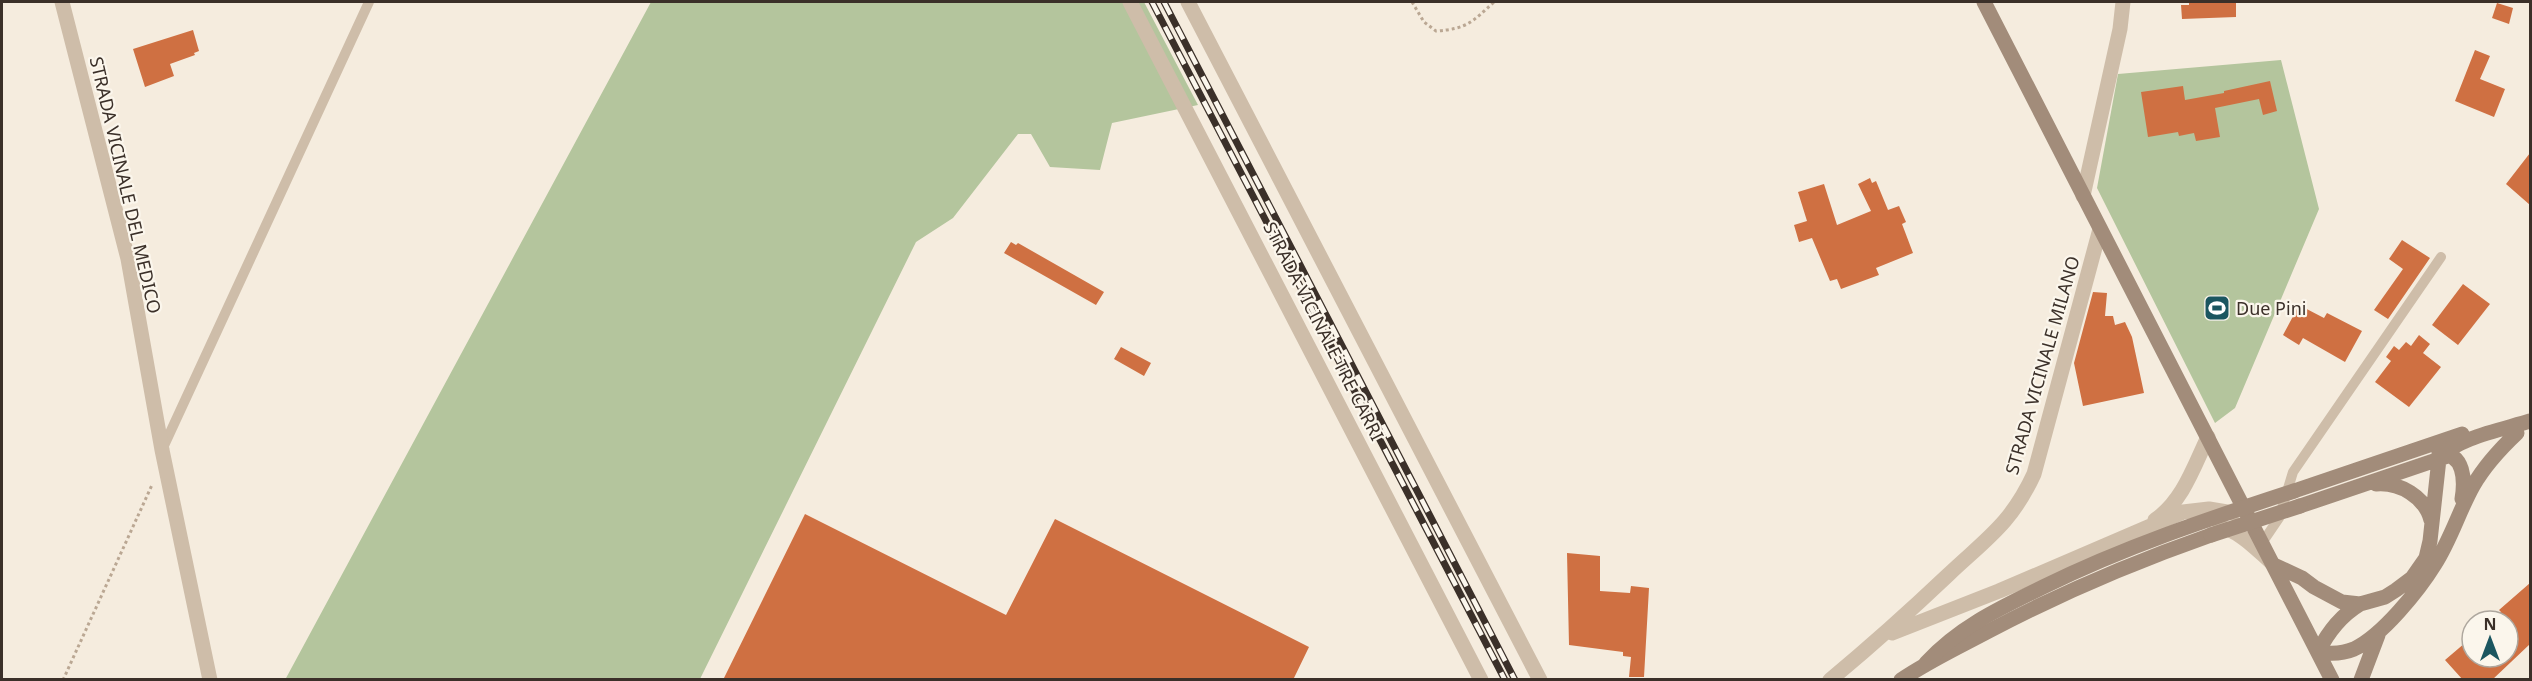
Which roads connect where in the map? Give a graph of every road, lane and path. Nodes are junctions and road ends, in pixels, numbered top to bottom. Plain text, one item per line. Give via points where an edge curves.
1 (62, 2) edge
2 (369, 2) edge
3 (1130, 2) edge
4 (1188, 2) edge
5 (1412, 2) edge
6 (1494, 2) edge
7 (1984, 2) edge
8 (2123, 2) edge
9 (2083, 196) junction
10 (2100, 229) junction
11 (2441, 257) dead end
12 (2530, 412) edge
13 (2530, 421) edge
14 (2524, 431) edge
15 (2208, 436) junction
16 (162, 450) junction
17 (2444, 456) junction
18 (153, 483) dead end
19 (2366, 484) junction
20 (2294, 491) junction
21 (2247, 516) junction
22 (2458, 516) junction
23 (2432, 523) junction
24 (2132, 536) junction
25 (2262, 543) junction
26 (2274, 565) junction
27 (2360, 604) junction
28 (2380, 629) junction
29 (1883, 636) junction
30 (2318, 652) junction
31 (1926, 663) junction
32 (63, 680) edge
33 (210, 680) edge
34 (1481, 680) edge
35 (1540, 680) edge
36 (1830, 680) edge
37 (1901, 680) edge
38 (2332, 680) edge
39 (2361, 680) edge

1 - 16 street, STRADA VICINALE DEL MEDICO via 128,260
2 - 16 lane
3 - 34 street, STRADA VICINALE TRE CARRI
4 - 35 street
5 - 6 path via 1424,22 1436,31 1456,30 1471,23
7 - 9 main road
8 - 9 street
9 - 10 main road
10 - 15 main road
10 - 29 street, STRADA VICINALE MILANO via 2034,474 2022,501 2002,526
11 - 25 lane via 2293,472 2279,518
12 - 20 main road
13 - 17 main road via 2455,445
14 - 17 main road
14 - 22 main road via 2495,453
15 - 21 main road
15 - 24 street via 2174,502
16 - 33 street, STRADA VICINALE DEL MEDICO
17 - 19 main road
17 - 20 main road via 2435,453 2328,487
17 - 22 main road via 2463,470
17 - 23 main road
18 - 32 path
19 - 23 main road via 2385,483 2416,496 2429,510
19 - 31 main road, bridge via 2139,560 2032,608
20 - 31 main road, bridge via 2167,533 2061,578 1964,628
21 - 24 street via 2210,509 2183,512
21 - 25 main road
22 - 28 main road via 2430,571
23 - 27 main road via 2426,558 2412,578 2385,597
24 - 26 street via 2178,522 2203,523 2229,529
24 - 29 street
25 - 26 main road
26 - 27 main road via 2342,602
26 - 30 main road
27 - 30 main road via 2331,629
28 - 30 main road via 2355,649
28 - 39 main road
29 - 36 street, STRADA VICINALE MILANO
30 - 38 main road
31 - 37 main road

